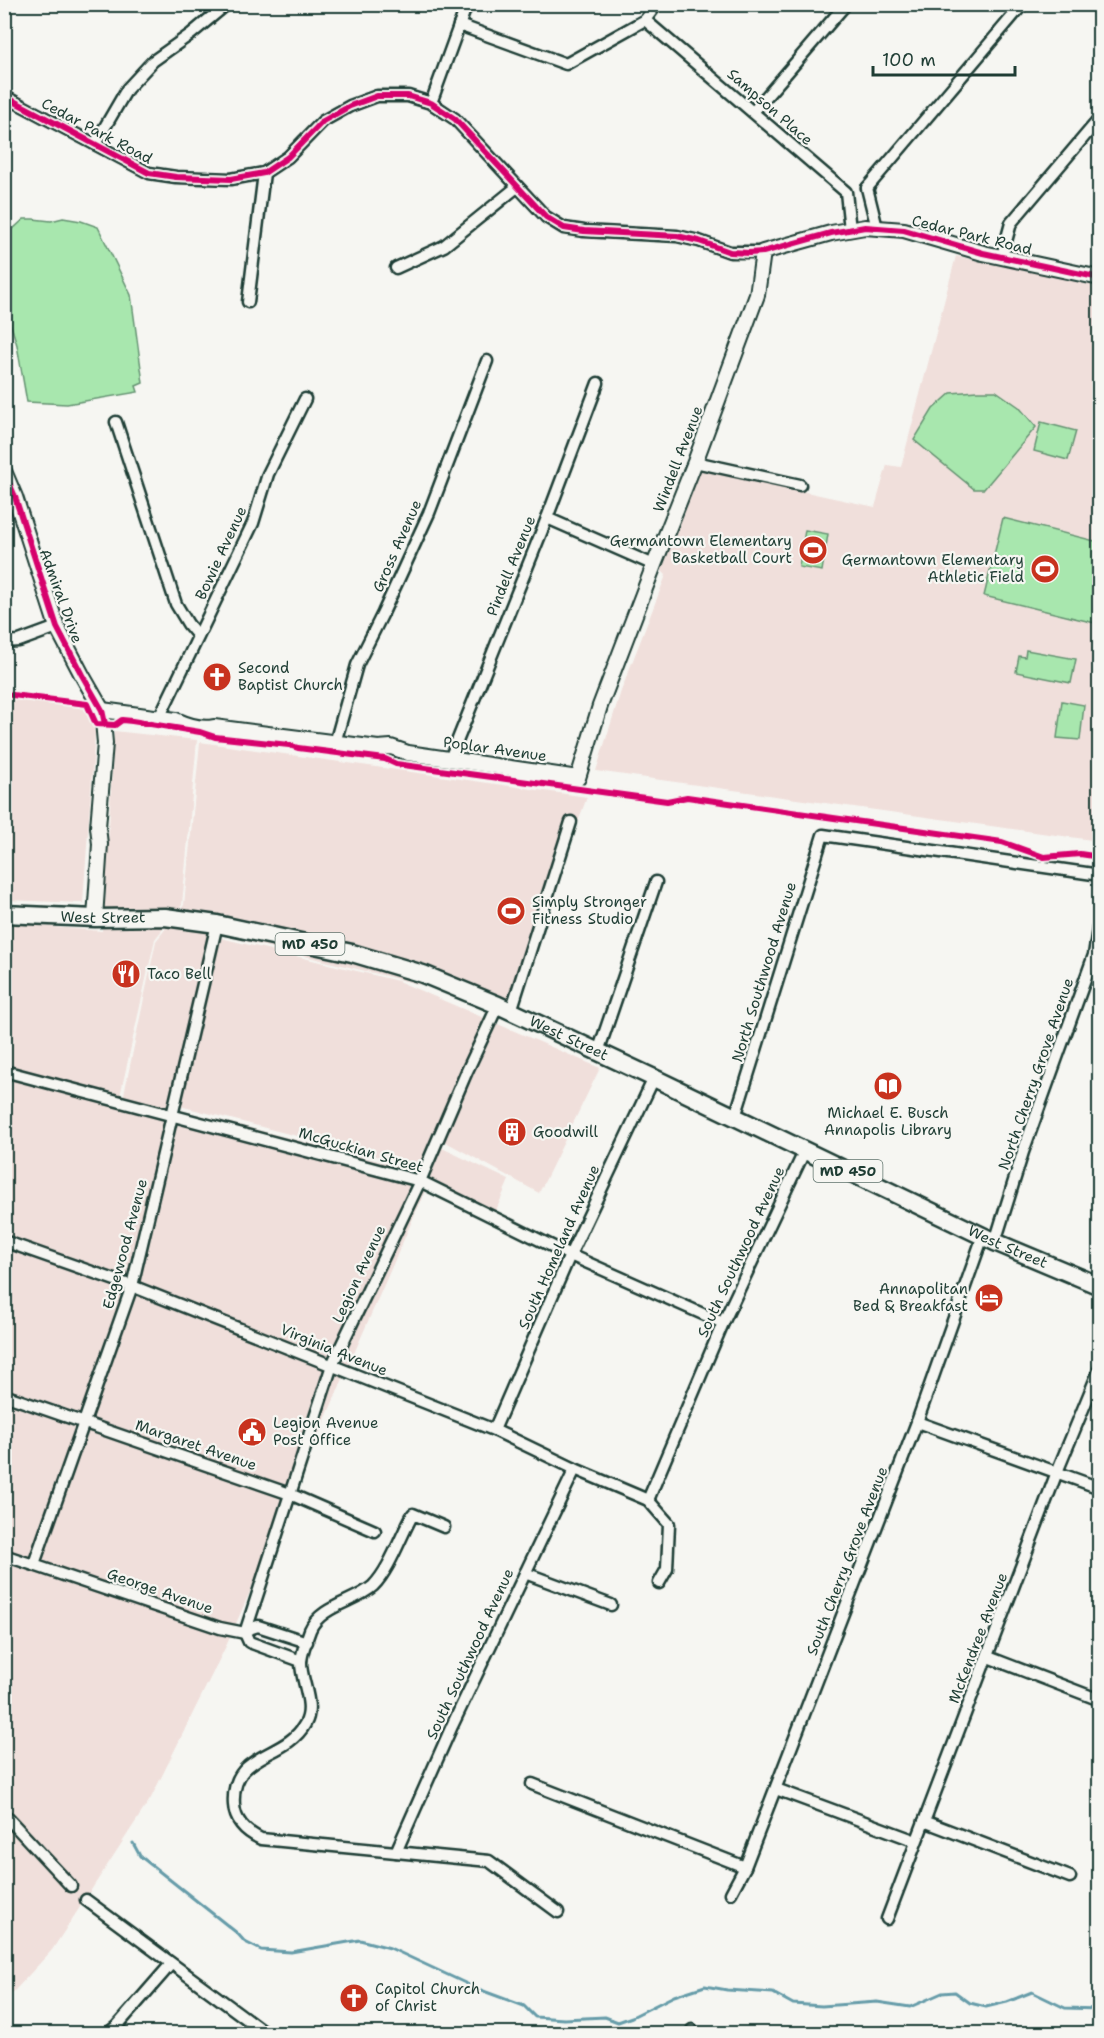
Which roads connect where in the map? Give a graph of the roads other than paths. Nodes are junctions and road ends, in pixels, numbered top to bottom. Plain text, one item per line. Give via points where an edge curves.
1 (226, 4) edge
2 (467, 4) edge
3 (657, 4) edge
4 (846, 4) edge
5 (1023, 4) edge
6 (645, 20) junction
7 (459, 25) junction
8 (4, 96) edge
9 (431, 103) junction
10 (753, 112) junction
11 (1100, 118) edge
12 (94, 144) junction
13 (264, 173) junction
14 (517, 187) junction
15 (867, 188) junction
16 (846, 192) junction
17 (877, 228) junction
18 (850, 230) junction
19 (763, 252) junction
20 (1002, 256) junction
21 (396, 268) dead end
22 (1100, 278) edge
23 (248, 302) dead end
24 (487, 361) dead end
25 (598, 382) dead end
26 (305, 399) dead end
27 (116, 422) dead end
28 (695, 462) junction
29 (4, 471) edge
30 (800, 485) dead end
31 (547, 518) junction
32 (654, 565) junction
33 (57, 627) junction
34 (198, 636) junction
35 (4, 642) edge
36 (102, 710) junction
37 (159, 718) junction
38 (335, 743) junction
39 (450, 759) junction
40 (578, 778) joint
41 (571, 822) dead end
42 (1100, 875) edge
43 (656, 882) dead end
44 (4, 914) edge
45 (1100, 915) edge
46 (95, 918) junction
47 (217, 924) junction
48 (1097, 956) edge
49 (505, 1008) junction
50 (598, 1052) junction
51 (4, 1071) edge
52 (654, 1078) junction
53 (173, 1115) junction
54 (735, 1117) junction
55 (805, 1150) junction
56 (420, 1181) junction
57 (989, 1239) junction
58 (4, 1241) edge
59 (570, 1255) junction
60 (132, 1286) junction
61 (1100, 1286) edge
62 (723, 1323) junction
63 (332, 1365) junction
64 (1100, 1368) edge
65 (4, 1395) edge
66 (84, 1422) junction
67 (917, 1422) junction
68 (494, 1430) junction
69 (575, 1469) junction
70 (1057, 1472) junction
71 (1100, 1488) edge
72 (290, 1494) junction
73 (648, 1500) junction
74 (444, 1527) dead end
75 (375, 1531) dead end
76 (4, 1555) edge
77 (34, 1564) junction
78 (525, 1573) junction
79 (659, 1583) dead end
80 (611, 1605) dead end
81 (246, 1631) junction
82 (307, 1642) junction
83 (988, 1657) junction
84 (301, 1661) junction
85 (1100, 1700) edge
86 (532, 1784) dead end
87 (776, 1789) junction
88 (4, 1814) edge
89 (924, 1821) junction
90 (916, 1840) junction
91 (396, 1852) junction
92 (745, 1867) junction
93 (1070, 1877) dead end
94 (71, 1886) dead end
95 (731, 1893) dead end
96 (86, 1900) dead end
97 (558, 1912) dead end
98 (887, 1919) dead end
99 (171, 1964) junction
100 (107, 2034) edge
101 (267, 2034) edge

1 - 12 street via 153,61 127,89
2 - 7 street
3 - 6 street
4 - 10 street
5 - 15 street
6 - 7 street via 566,64
6 - 10 street, Sampson Place
7 - 9 street
8 - 12 street, Cedar Park Road
9 - 13 street, Cedar Park Road via 408,96 378,96 350,105 323,121 288,157
9 - 14 street, Cedar Park Road via 455,119
10 - 16 street, Sampson Place
11 - 20 street via 1011,223
12 - 13 street, Cedar Park Road via 148,173 231,179
13 - 23 street
14 - 19 street, Cedar Park Road via 546,217 564,228 677,236 730,252
14 - 21 street via 444,246
15 - 16 street
15 - 17 street
16 - 18 street
17 - 18 street, Cedar Park Road
17 - 20 street, Cedar Park Road via 904,230
18 - 19 street, Cedar Park Road
19 - 28 street, Windell Avenue via 757,295
20 - 22 street, Cedar Park Road
24 - 38 street, Gross Avenue via 429,513 357,665
25 - 31 street, Pindell Avenue
26 - 34 street, Bowie Avenue via 268,474 253,523
27 - 34 street via 176,604
28 - 30 street
28 - 32 street, Windell Avenue
29 - 33 street, Admiral Drive
31 - 32 street
31 - 39 street, Pindell Avenue
32 - 40 street, Windell Avenue via 600,706
33 - 35 street via 19,641
33 - 36 street, Admiral Drive
34 - 37 street, Bowie Avenue
36 - 37 street, Poplar Avenue
36 - 46 street, Admiral Drive via 105,743
37 - 38 street, Poplar Avenue via 191,726
38 - 39 street, Poplar Avenue via 378,748 389,754
39 - 40 street, Poplar Avenue
41 - 49 street, Legion Avenue
42 - 54 street, North Southwood Avenue via 823,835
43 - 50 street
44 - 46 main road, West Street / MD 450
45 - 48 street, North Cherry Grove Avenue
46 - 47 main road, West Street / MD 450 via 165,917
47 - 49 main road, West Street / MD 450 via 352,953 423,974
47 - 53 street, Edgewood Avenue
48 - 57 street, North Cherry Grove Avenue
49 - 50 main road, West Street / MD 450
49 - 56 street, Legion Avenue via 467,1071
50 - 52 main road, West Street / MD 450
51 - 53 street, McGuckian Street
52 - 54 main road, West Street / MD 450
52 - 59 street, South Homeland Avenue
53 - 56 street, McGuckian Street
53 - 60 street, Edgewood Avenue
54 - 55 main road, West Street / MD 450
55 - 57 main road, West Street / MD 450
55 - 62 street, South Southwood Avenue
56 - 59 street, McGuckian Street
56 - 63 street, Legion Avenue
57 - 61 main road, West Street / MD 450
57 - 67 street, South Cherry Grove Avenue
58 - 60 street, Virginia Avenue
59 - 62 street, McGuckian Street
59 - 68 street, South Homeland Avenue
60 - 63 street, Virginia Avenue
60 - 66 street, Edgewood Avenue
62 - 73 street, South Southwood Avenue
63 - 68 street, Virginia Avenue
63 - 72 street, Legion Avenue
64 - 70 street, McKendree Avenue
65 - 66 street, Margaret Avenue
66 - 72 street, Margaret Avenue
66 - 77 street, Edgewood Avenue
67 - 70 street
67 - 87 street, South Cherry Grove Avenue
68 - 69 street, Virginia Avenue
69 - 73 street, Virginia Avenue
69 - 78 street, South Southwood Avenue
70 - 71 street
70 - 83 street, McKendree Avenue
72 - 75 street, Margaret Avenue
72 - 81 street, Legion Avenue
73 - 79 street via 669,1524 667,1569
74 - 82 street via 413,1514 374,1585 319,1617
76 - 77 street, George Avenue
77 - 81 street, George Avenue via 220,1628
78 - 80 street
78 - 91 street, South Southwood Avenue
81 - 82 street via 258,1626
81 - 84 street, George Avenue via 249,1642
82 - 84 street
83 - 85 street
83 - 89 street, McKendree Avenue
84 - 91 street via 309,1704 306,1723 290,1739 244,1768 234,1798 239,1823 261,1839
86 - 92 street
87 - 90 street
87 - 92 street, South Cherry Grove Avenue
88 - 94 street
89 - 90 street, McKendree Avenue
89 - 93 street
90 - 98 street, McKendree Avenue
91 - 97 street via 489,1862
92 - 95 street, South Cherry Grove Avenue
96 - 99 street
99 - 100 street
99 - 101 street

